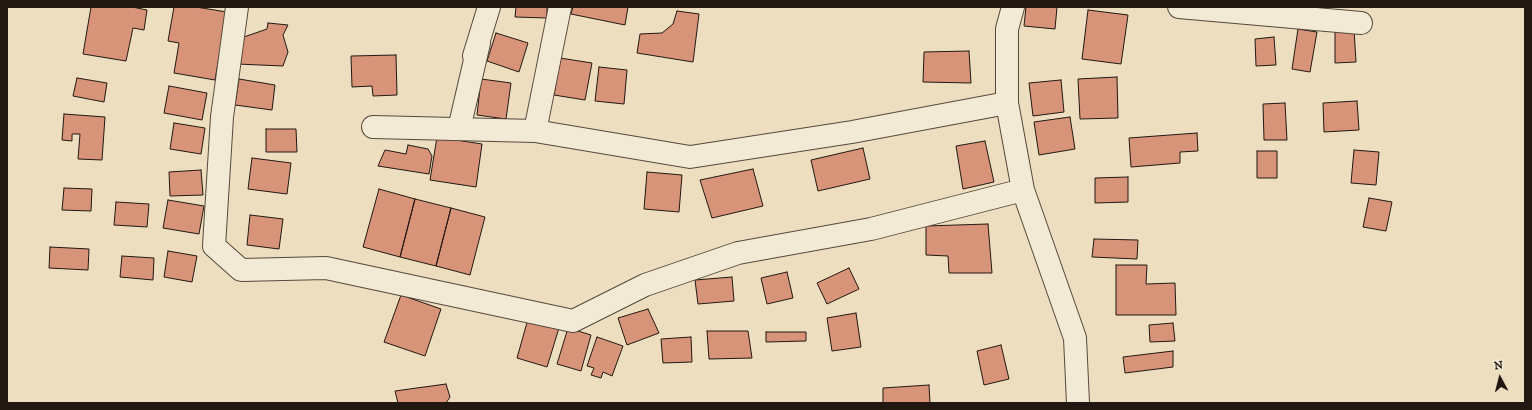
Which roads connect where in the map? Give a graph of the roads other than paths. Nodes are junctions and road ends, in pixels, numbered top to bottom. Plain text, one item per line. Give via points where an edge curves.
1 (236, 7) edge
2 (489, 7) edge
3 (560, 7) edge
4 (1013, 7) edge
5 (1179, 7) edge
6 (1361, 24) dead end
7 (478, 42) junction
8 (464, 90) dead end
9 (1007, 103) junction
10 (374, 128) dead end
11 (459, 129) junction
12 (535, 131) junction
13 (1023, 190) junction
14 (1078, 403) edge

1 - 13 street via 222,117 214,246 241,270 326,268 573,321 645,285 738,253 871,229
2 - 7 street
3 - 12 street
4 - 9 street via 1007,29
5 - 6 street
7 - 8 street
7 - 11 street
9 - 12 street via 852,132 690,157
9 - 13 street
10 - 11 street
11 - 12 street
13 - 14 street via 1074,338

